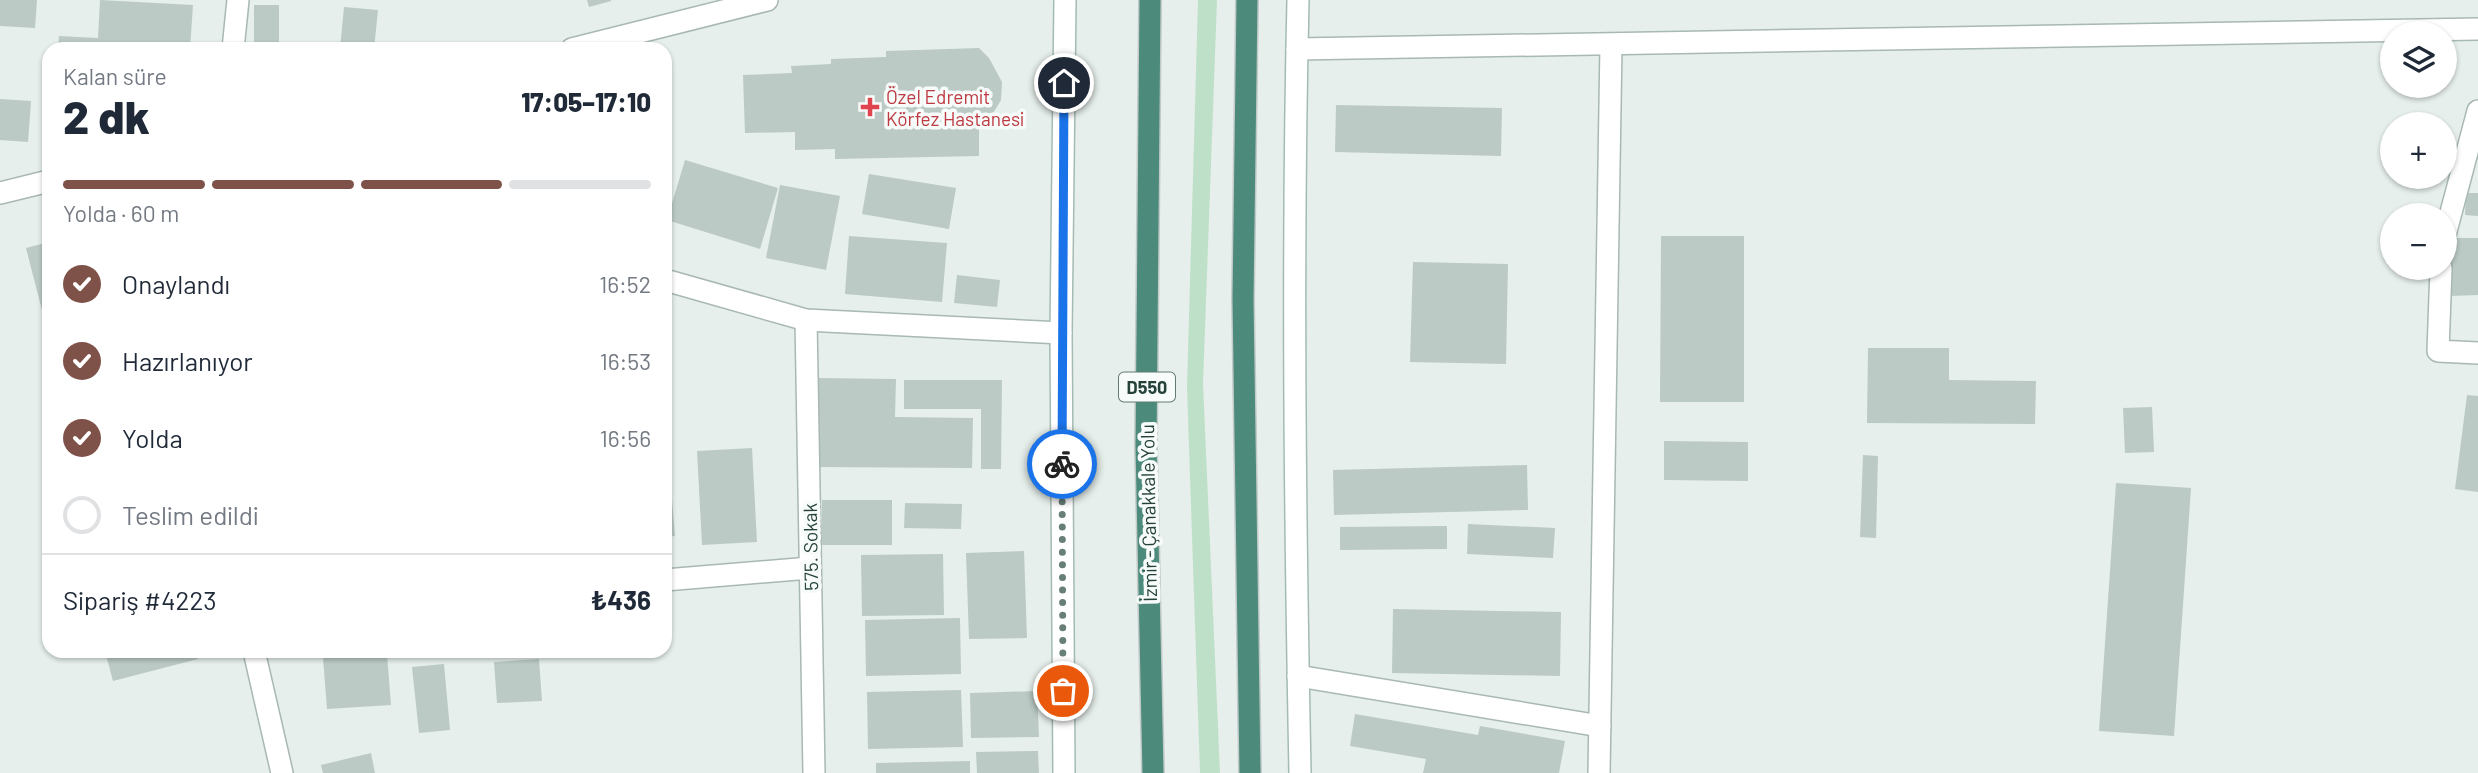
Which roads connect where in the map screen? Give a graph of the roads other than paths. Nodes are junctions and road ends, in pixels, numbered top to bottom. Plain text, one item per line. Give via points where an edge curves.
1 (238, 0) edge
2 (767, 0) edge
3 (1065, 0) edge
4 (1150, 0) edge
5 (1248, 0) edge
6 (1298, 0) edge
7 (2478, 29) edge
8 (234, 42) edge
9 (600, 42) edge
10 (1611, 45) junction
11 (1297, 49) junction
12 (2478, 111) edge
13 (42, 183) edge
14 (0, 193) edge
15 (2454, 203) edge
16 (2441, 280) edge
17 (672, 282) edge
18 (806, 320) junction
19 (1061, 333) junction
20 (2478, 353) edge
21 (810, 568) junction
22 (672, 579) edge
23 (256, 658) edge
24 (1298, 676) junction
25 (1600, 726) junction
26 (282, 773) edge
27 (814, 773) edge
28 (1064, 773) edge
29 (1153, 773) edge
30 (1250, 773) edge
31 (1300, 773) edge
32 (1599, 773) edge

1 - 8 street
2 - 9 street
3 - 19 street
4 - 29 highway, İzmir - Çanakkale Yolu / D550 via 1146,447
5 - 30 highway via 1243,299
6 - 11 street
7 - 10 street
10 - 11 street
10 - 25 street
11 - 24 street via 1294,436
12 - 15 street
13 - 14 street
16 - 20 street via 2438,351
17 - 18 street
18 - 19 street
18 - 21 street, 575. Sokak
19 - 28 street
21 - 22 street
21 - 27 street, 575. Sokak
23 - 26 street
24 - 25 street
24 - 31 street
25 - 32 street

